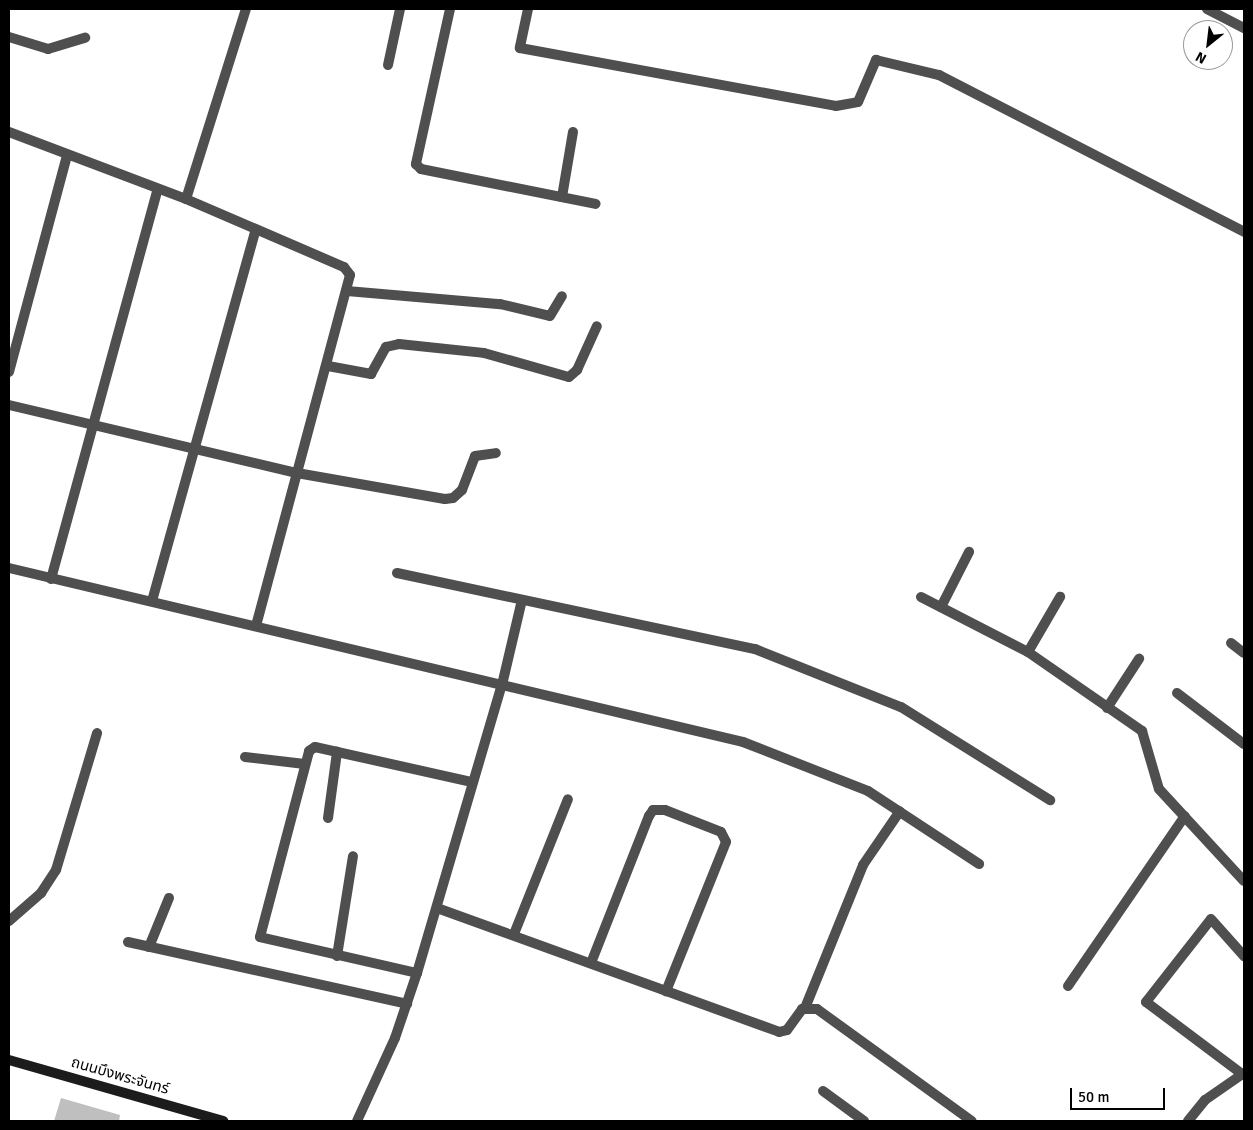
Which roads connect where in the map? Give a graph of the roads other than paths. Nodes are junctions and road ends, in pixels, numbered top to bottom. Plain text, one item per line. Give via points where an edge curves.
1 (246, 9) edge
2 (400, 9) edge
3 (450, 9) edge
4 (528, 9) edge
5 (1207, 9) edge
6 (1244, 28) edge
7 (9, 37) edge
8 (85, 38) dead end
9 (388, 65) dead end
10 (9, 132) edge
11 (572, 132) dead end
12 (67, 156) junction
13 (158, 188) junction
14 (562, 197) junction
15 (186, 199) junction
16 (596, 204) dead end
17 (255, 232) junction
18 (1244, 232) edge
19 (347, 291) junction
20 (562, 296) dead end
21 (597, 326) dead end
22 (328, 366) junction
23 (9, 372) edge
24 (9, 405) edge
25 (92, 426) junction
26 (194, 449) junction
27 (496, 453) dead end
28 (297, 473) junction
29 (969, 552) dead end
30 (9, 568) edge
31 (397, 573) dead end
32 (51, 579) junction
33 (921, 597) dead end
34 (1060, 597) dead end
35 (522, 600) junction
36 (152, 601) junction
37 (941, 607) junction
38 (256, 625) junction
39 (1231, 643) dead end
40 (1028, 652) junction
41 (1244, 653) edge
42 (1139, 659) dead end
43 (502, 685) junction
44 (1177, 693) dead end
45 (1107, 708) junction
46 (97, 732) dead end
47 (1244, 744) edge
48 (337, 752) junction
49 (245, 757) dead end
50 (305, 764) junction
51 (472, 782) junction
52 (568, 799) dead end
53 (1050, 800) dead end
54 (900, 811) junction
55 (1185, 816) junction
56 (328, 818) dead end
57 (354, 856) dead end
58 (979, 864) dead end
59 (1244, 881) edge
60 (169, 898) dead end
61 (437, 908) junction
62 (9, 921) edge
63 (514, 934) junction
64 (128, 942) dead end
65 (149, 947) junction
66 (337, 956) junction
67 (1244, 956) edge
68 (591, 963) junction
69 (417, 973) junction
70 (1068, 986) dead end
71 (666, 991) junction
72 (407, 1004) junction
73 (805, 1008) junction
74 (9, 1060) edge
75 (1243, 1073) edge
76 (823, 1091) dead end
77 (224, 1121) edge
78 (357, 1121) edge
79 (864, 1121) edge
80 (972, 1121) edge
81 (1188, 1121) edge

1 - 15 street
2 - 9 street
3 - 14 street via 416,164 421,169
4 - 18 street via 520,48 836,106 858,102 876,60 939,75
5 - 6 street
7 - 8 street via 48,48
10 - 12 street
11 - 14 street
12 - 13 street
12 - 23 street
13 - 15 street
13 - 25 street
14 - 16 street
15 - 17 street
17 - 19 street via 344,267 350,275
17 - 26 street
19 - 20 street via 500,304 550,316
19 - 22 street
21 - 22 street via 577,370 569,377 484,353 399,344 386,348 371,374
22 - 28 street
24 - 25 street
25 - 26 street
25 - 32 street
26 - 28 street
26 - 36 street
27 - 28 street via 475,456 462,490 453,498
28 - 38 street
29 - 37 street
30 - 32 street
31 - 35 street
32 - 36 street
33 - 37 street
34 - 40 street
35 - 43 street
35 - 53 street via 754,650 901,707
36 - 38 street
37 - 40 street
38 - 43 street
39 - 41 street
40 - 45 street
42 - 45 street
43 - 51 street
43 - 54 street via 744,742 868,791
44 - 47 street
45 - 55 street via 1142,731 1159,789
46 - 62 street via 56,870 41,893
48 - 50 street via 311,748
48 - 51 street
48 - 56 street
49 - 50 street
50 - 66 street via 258,933 265,940
51 - 61 street
52 - 63 street
54 - 58 street
54 - 73 street via 863,865
55 - 59 street
55 - 70 street
57 - 66 street
60 - 65 street
61 - 63 street
61 - 69 street
63 - 68 street
64 - 65 street
65 - 72 street
66 - 69 street
67 - 75 street via 1211,919 1146,1002
68 - 71 street
68 - 71 street via 649,816 653,810 665,810 720,832 726,842
69 - 72 street
71 - 73 street via 779,1032
72 - 78 street
73 - 80 street via 817,1008
74 - 77 street, ถนนบึงพระจันทร์
75 - 81 street via 1205,1100
76 - 79 street

